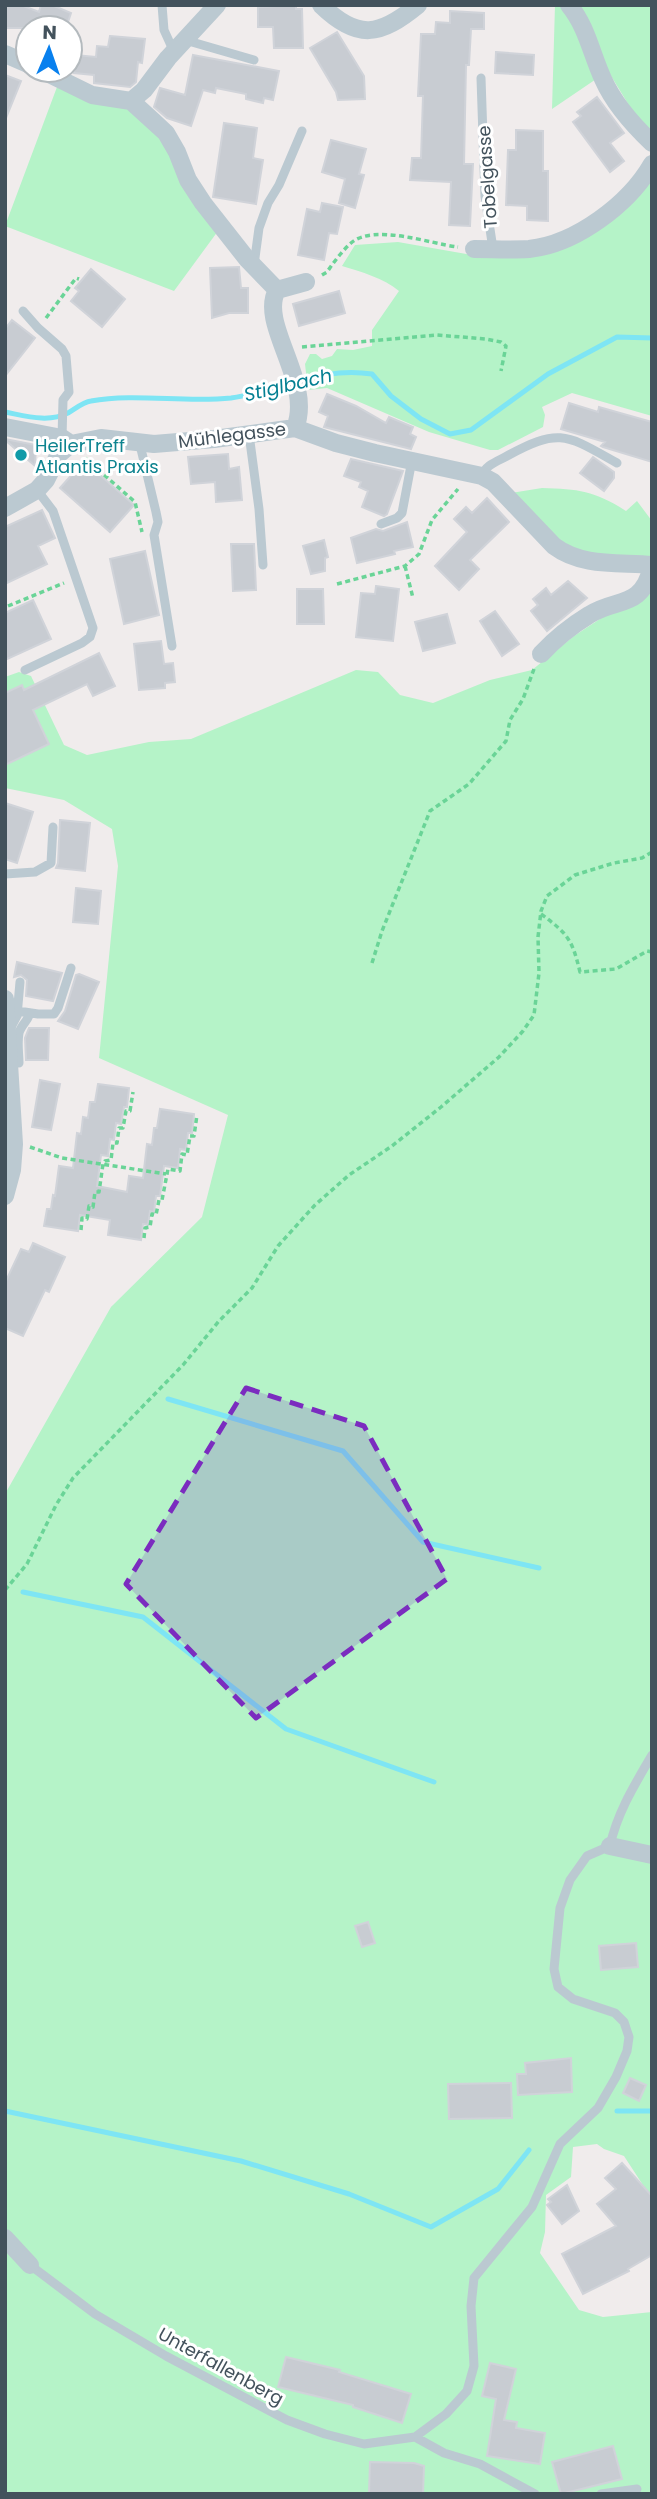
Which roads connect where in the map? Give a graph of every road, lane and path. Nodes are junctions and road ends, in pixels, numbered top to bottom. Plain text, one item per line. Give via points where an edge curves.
1 (162, 5) edge
2 (217, 5) edge
3 (321, 5) edge
4 (418, 5) edge
5 (569, 5) edge
6 (179, 46) junction
7 (254, 60) dead end
8 (481, 78) dead end
9 (70, 84) edge
10 (131, 101) junction
11 (302, 131) dead end
12 (652, 143) edge
13 (652, 164) edge
14 (474, 249) joint
15 (493, 249) junction
16 (254, 267) junction
17 (79, 279) dead end
18 (306, 282) joint
19 (277, 290) junction
20 (23, 311) dead end
21 (38, 328) junction
22 (286, 350) junction
23 (501, 371) dead end
24 (5, 427) edge
25 (295, 428) junction
26 (249, 434) junction
27 (66, 436) junction
28 (138, 443) junction
29 (412, 460) junction
30 (617, 463) dead end
31 (476, 474) junction
32 (37, 490) junction
33 (5, 508) edge
34 (381, 524) dead end
35 (143, 538) dead end
36 (262, 565) dead end
37 (405, 566) junction
38 (652, 566) edge
39 (76, 578) junction
40 (337, 584) dead end
41 (413, 598) dead end
42 (8, 606) dead end
43 (172, 646) dead end
44 (541, 654) joint
45 (25, 670) dead end
46 (53, 827) dead end
47 (652, 852) edge
48 (5, 874) edge
49 (541, 914) junction
50 (652, 952) edge
51 (372, 963) dead end
52 (71, 968) dead end
53 (20, 982) dead end
54 (11, 1005) edge
55 (30, 1013) junction
56 (19, 1063) dead end
57 (133, 1092) dead end
58 (197, 1115) dead end
59 (39, 1149) dead end
60 (103, 1164) junction
61 (167, 1174) junction
62 (5, 1196) edge
63 (81, 1230) dead end
64 (144, 1238) dead end
65 (5, 1590) edge
66 (652, 1755) edge
67 (610, 1846) junction
68 (652, 1855) edge
69 (5, 2238) edge
70 (30, 2265) joint
71 (415, 2437) junction
72 (637, 2489) dead end
73 (535, 2494) edge
74 (601, 2494) edge

1 - 6 lane via 164,30
2 - 6 street
3 - 4 street via 348,27 360,30 398,22
5 - 12 street via 580,19 616,105
6 - 7 lane
6 - 10 street
8 - 15 lane, Tobelgasse via 485,196
9 - 10 street via 92,95
10 - 16 street via 166,134 203,203
11 - 16 lane via 259,228
13 - 15 street via 628,195 558,243
14 - 15 street, Tobelgasse
14 - 18 path, Tobelgasse via 372,235 353,240 327,272
16 - 19 street
17 - 21 path
18 - 19 street
19 - 22 street via 272,305 274,321
20 - 21 lane
21 - 27 lane via 66,356
22 - 23 path via 414,335 461,337 506,346
22 - 25 street via 297,396
24 - 27 street, Mühlegasse
25 - 26 street, Mühlegasse
25 - 29 street, Mühlegasse via 336,443
26 - 28 street, Mühlegasse
26 - 36 lane
27 - 28 street, Mühlegasse
27 - 32 street
27 - 35 path via 135,502
28 - 43 lane via 158,522 154,535
29 - 31 street, Mühlegasse
29 - 34 lane via 402,513
30 - 31 lane via 590,447 552,436
31 - 37 path via 432,520 419,554
31 - 38 street, Mühlegasse via 493,482 565,554 597,562
32 - 33 street
32 - 39 lane via 53,511
37 - 40 path
37 - 41 path
38 - 44 street, Mühlegasse via 643,590 592,612
39 - 42 path
39 - 45 lane via 93,628 90,637
44 - 51 path via 510,720 506,741 470,784 430,811
46 - 48 lane via 51,863 36,872
47 - 49 path via 575,875 547,897
49 - 50 path via 566,933 580,972 616,969
49 - 65 path via 534,1015 523,1031 441,1107 315,1205 278,1246 252,1288 73,1478 27,1564
52 - 55 lane via 54,1014
53 - 54 lane
54 - 55 lane
54 - 62 street via 8,1032 14,1144
55 - 56 lane via 19,1036
57 - 60 path via 111,1160
58 - 61 path via 180,1171 168,1169
59 - 60 path via 62,1158
60 - 61 path
60 - 63 path via 99,1192 95,1192 87,1219 82,1218
61 - 64 path via 162,1200
66 - 67 lane via 628,1798
67 - 68 street
67 - 71 lane, Unterfallenberg via 587,1856 570,1880 561,1908 554,1969 558,1987 573,1999 615,2014 624,2022 627,2051 598,2108 560,2144 532,2207 474,2278 474,2366 467,2391
69 - 70 street
70 - 71 lane, Unterfallenberg via 95,2314 287,2420 364,2444
71 - 73 lane via 444,2453 480,2464
72 - 74 lane

